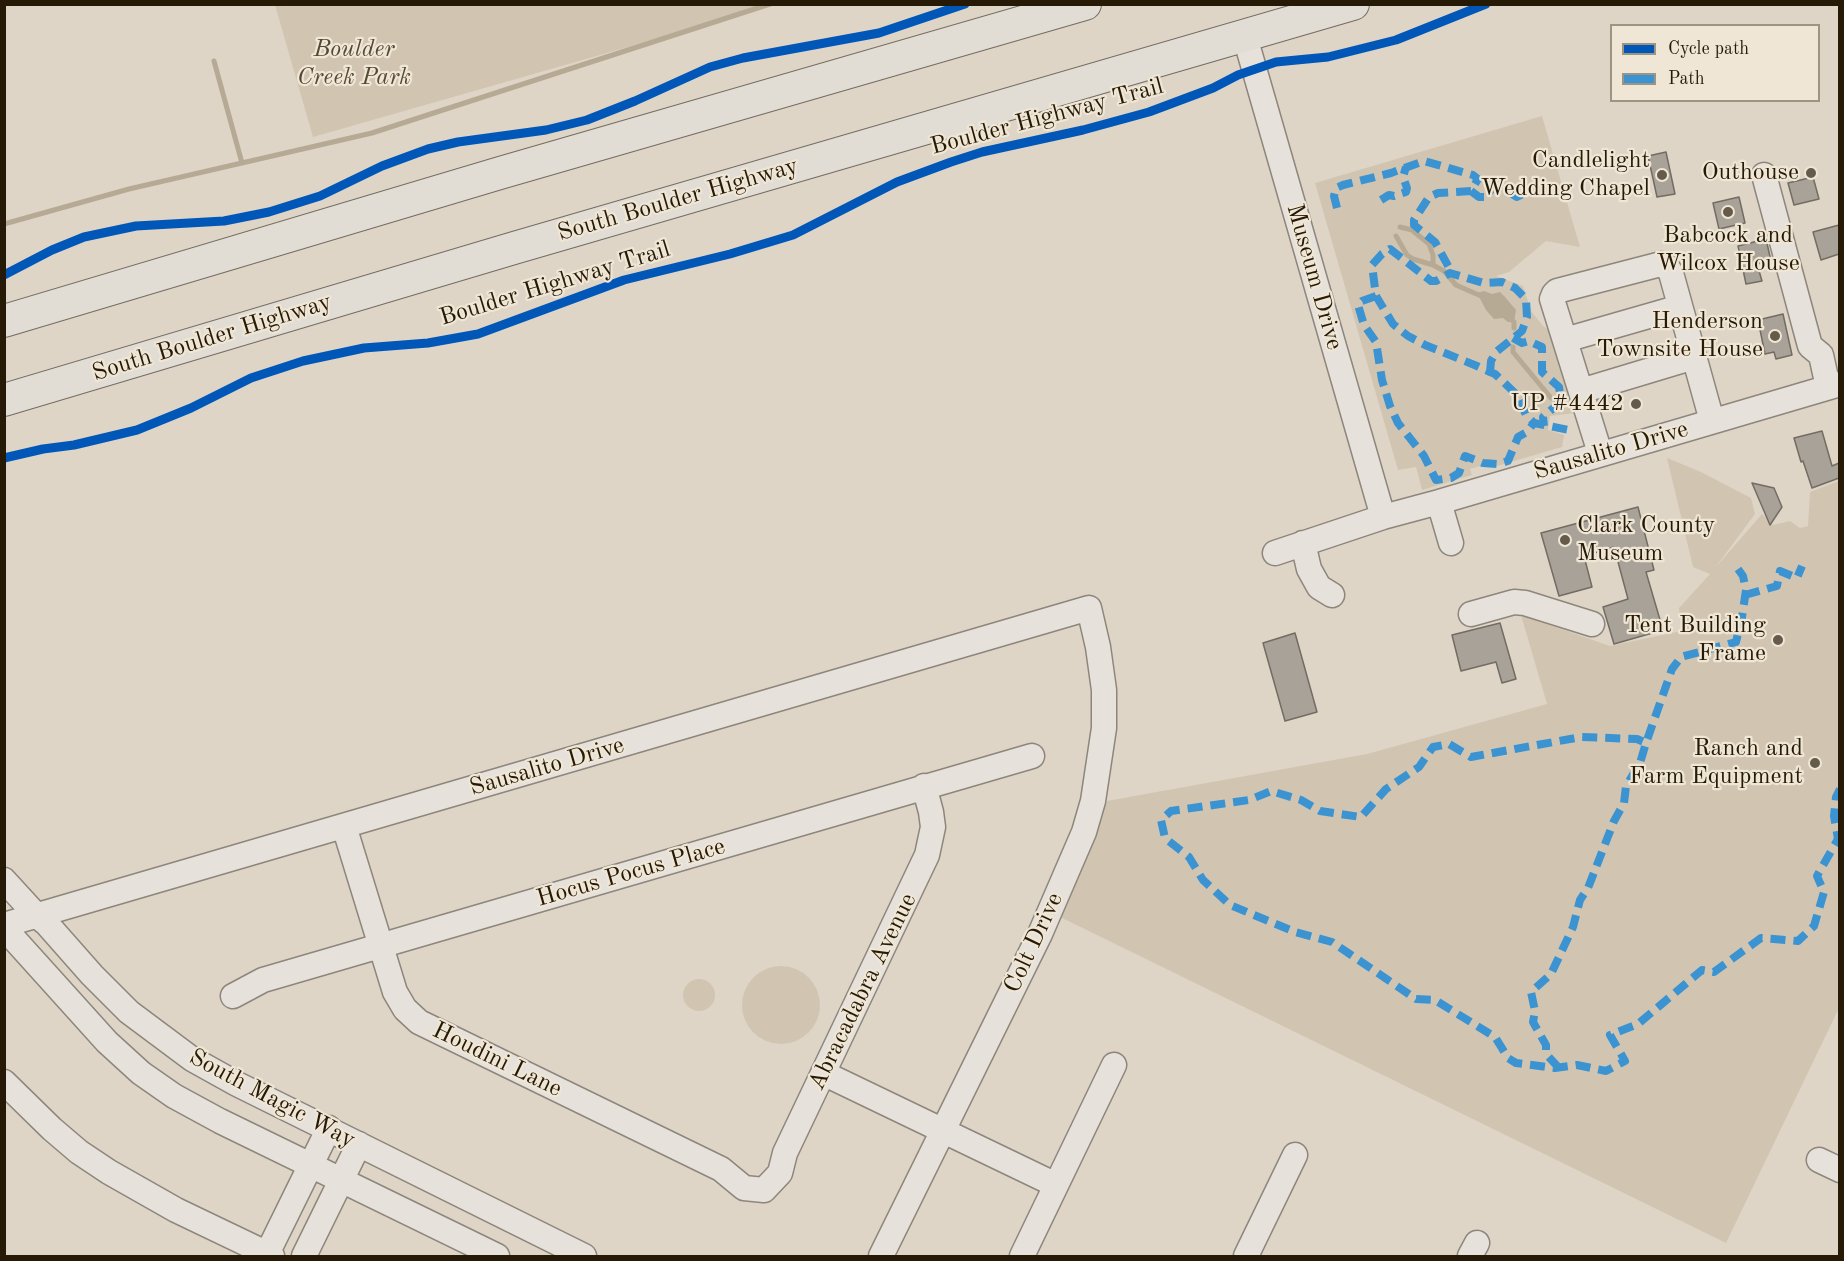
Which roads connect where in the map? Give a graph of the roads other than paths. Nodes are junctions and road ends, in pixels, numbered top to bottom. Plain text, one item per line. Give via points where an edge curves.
1 (1085, 4) edge
2 (1353, 4) edge
3 (1245, 37) junction
4 (1764, 175) dead end
5 (1680, 307) junction
6 (4, 321) edge
7 (1565, 340) junction
8 (1694, 357) junction
9 (1827, 387) edge
10 (1581, 391) junction
11 (4, 400) edge
12 (1712, 421) junction
13 (1600, 453) junction
14 (1439, 502) junction
15 (1383, 516) junction
16 (1303, 543) junction
17 (1451, 543) dead end
18 (1275, 553) dead end
19 (1332, 596) dead end
20 (1089, 608) joint
21 (1471, 614) dead end
22 (1592, 624) dead end
23 (1032, 756) dead end
24 (924, 786) junction
25 (344, 826) junction
26 (4, 880) edge
27 (37, 916) junction
28 (4, 925) edge
29 (379, 946) junction
30 (233, 996) dead end
31 (1114, 1065) dead end
32 (824, 1073) junction
33 (4, 1082) edge
34 (329, 1128) junction
35 (944, 1129) junction
36 (358, 1144) junction
37 (1295, 1155) dead end
38 (310, 1164) junction
39 (340, 1179) junction
40 (1056, 1185) junction
41 (764, 1190) joint
42 (268, 1256) edge
43 (304, 1257) edge
44 (497, 1257) edge
45 (584, 1257) edge
46 (881, 1257) edge
47 (1022, 1257) edge
48 (1246, 1257) edge

1 - 6 main road via 511,169
2 - 3 main road, South Boulder Highway
3 - 11 main road, South Boulder Highway
3 - 15 street, Museum Drive
4 - 9 street via 1810,346 1821,355
5 - 7 street
5 - 7 street via 1671,273 1661,264 1557,291 1552,299
5 - 8 street
7 - 10 street
8 - 10 street
8 - 12 street
9 - 12 street, Sausalito Drive
10 - 13 street
12 - 13 street, Sausalito Drive
13 - 14 street, Sausalito Drive
14 - 15 street, Sausalito Drive
14 - 17 street
15 - 16 street, Sausalito Drive
16 - 18 street, Sausalito Drive
16 - 19 street via 1309,569 1319,587
20 - 25 street, Sausalito Drive
20 - 35 street, Colt Drive via 1104,690 1104,728 1093,801 1040,934
21 - 22 street via 1504,604 1525,603
23 - 24 street, Hocus Pocus Place
24 - 29 street, Hocus Pocus Place
24 - 32 street, Abracadabra Avenue via 933,827 927,855
25 - 27 street, Sausalito Drive
25 - 29 street, Houdini Lane
26 - 27 street, South Magic Way
27 - 28 street, Sausalito Drive
27 - 34 street, South Magic Way via 129,1012 192,1059
28 - 38 street, South Magic Way via 80,1014 141,1073 220,1121
29 - 30 street, Hocus Pocus Place via 263,980
29 - 41 street, Houdini Lane via 394,992 419,1022 721,1169 744,1188
31 - 40 street
32 - 35 street
32 - 41 street, Abracadabra Avenue via 785,1153 780,1173
33 - 42 street via 52,1129 109,1172
34 - 36 street, South Magic Way
34 - 38 street
35 - 40 street
35 - 46 street, Colt Drive
36 - 39 street
36 - 45 street, South Magic Way
37 - 48 street
38 - 39 street, South Magic Way
38 - 42 street
39 - 43 street
39 - 44 street, South Magic Way
40 - 47 street

